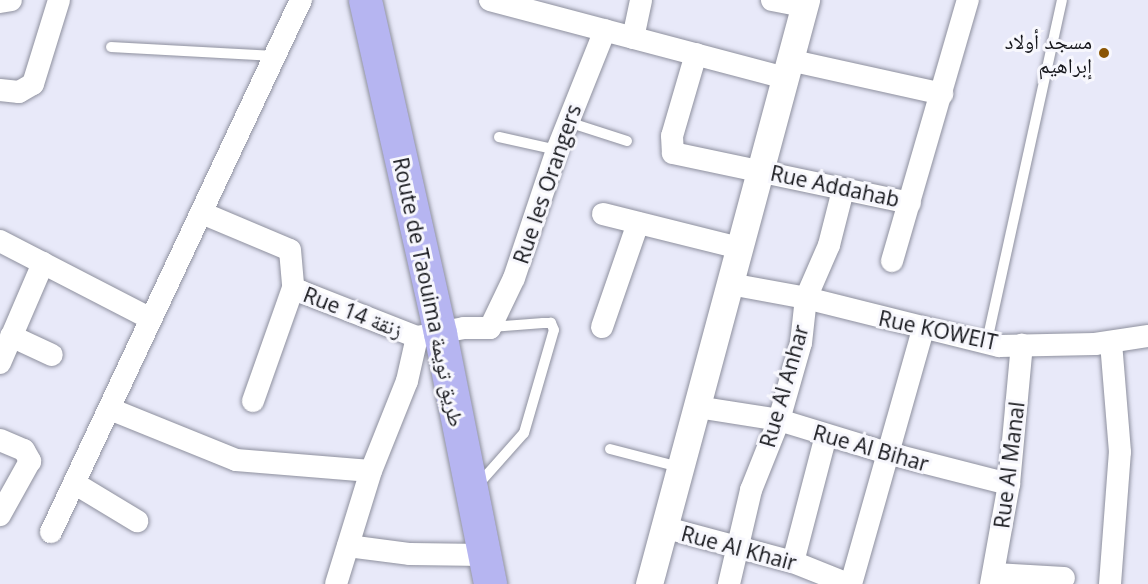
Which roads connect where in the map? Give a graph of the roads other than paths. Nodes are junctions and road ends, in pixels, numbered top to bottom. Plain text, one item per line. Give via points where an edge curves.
1 (11, 0) edge
2 (59, 0) edge
3 (301, 0) edge
4 (365, 0) edge
5 (490, 0) edge
6 (641, 0) edge
7 (772, 0) edge
8 (968, 0) edge
9 (1062, 0) edge
10 (0, 2) edge
11 (805, 3) edge
12 (605, 30) junction
13 (633, 38) junction
14 (111, 46) dead end
15 (696, 54) junction
16 (275, 56) junction
17 (785, 69) junction
18 (0, 90) edge
19 (942, 94) junction
20 (567, 122) junction
21 (499, 137) dead end
22 (627, 141) dead end
23 (557, 150) junction
24 (760, 170) junction
25 (843, 190) junction
26 (910, 203) junction
27 (202, 213) junction
28 (603, 214) dead end
29 (638, 223) junction
30 (0, 241) edge
31 (738, 248) junction
32 (892, 261) dead end
33 (43, 263) junction
34 (730, 284) junction
35 (293, 288) junction
36 (806, 298) junction
37 (151, 320) junction
38 (485, 327) junction
39 (602, 327) dead end
40 (923, 329) junction
41 (428, 335) junction
42 (11, 336) junction
43 (1148, 336) edge
44 (987, 341) junction
45 (1111, 343) junction
46 (1022, 345) junction
47 (52, 355) dead end
48 (0, 363) edge
49 (253, 400) dead end
50 (697, 407) junction
51 (110, 409) junction
52 (779, 420) junction
53 (826, 435) junction
54 (0, 440) edge
55 (610, 449) dead end
56 (887, 453) junction
57 (679, 467) junction
58 (371, 471) junction
59 (74, 483) junction
60 (1009, 484) junction
61 (471, 493) junction
62 (0, 515) edge
63 (137, 520) dead end
64 (663, 527) junction
65 (51, 532) dead end
66 (348, 546) junction
67 (736, 546) junction
68 (793, 562) junction
69 (487, 569) edge
70 (1064, 578) dead end
71 (993, 579) edge
72 (336, 584) edge
73 (648, 584) edge
74 (729, 584) edge
75 (849, 584) edge
76 (1110, 584) edge

1 - 10 street
2 - 18 street via 33,84 20,92
3 - 16 street
4 - 41 main road, Route de Taouima طريق تويمة
5 - 12 street
6 - 13 street
7 - 11 street
8 - 19 street
9 - 44 lane
11 - 17 street
12 - 13 street
12 - 20 street, Rue les Orangers
13 - 15 street
14 - 16 lane
15 - 17 street
15 - 24 street, Rue Addahab via 671,149 677,155
16 - 27 street
17 - 19 street
17 - 24 street
19 - 26 street
20 - 22 lane
20 - 23 street, Rue les Orangers
21 - 23 lane
23 - 38 street, Rue les Orangers via 514,278
24 - 25 street, Rue Addahab
24 - 31 street
25 - 26 street, Rue Addahab
25 - 36 street, Rue Al Anhar via 829,245
26 - 32 street
27 - 35 street, Rue 14 زنقة via 290,250
27 - 37 street
28 - 29 street
29 - 31 street
29 - 39 street
30 - 33 street
31 - 34 street
33 - 37 street
33 - 42 street
34 - 36 street, Rue KOWEIT
34 - 50 street
35 - 41 street, Rue 14 زنقة
35 - 49 street
36 - 40 street, Rue KOWEIT
36 - 52 street, Rue Al Anhar via 801,343
37 - 51 street
38 - 41 street
38 - 61 lane via 543,322 551,324 554,330 524,433
40 - 44 street, Rue KOWEIT
40 - 56 street
41 - 58 street
41 - 61 main road, Route de Taouima طريق تويمة
42 - 47 street
42 - 48 street
43 - 45 street, Rue KOWEIT
44 - 46 street, Rue KOWEIT via 999,346
45 - 46 street, Rue KOWEIT
45 - 76 street via 1120,452
46 - 60 street, Rue Al Manal
50 - 52 street, Rue Al Bihar
50 - 57 street
51 - 58 street via 236,460
51 - 59 street
52 - 53 street, Rue Al Bihar
52 - 67 street, Rue Al Anhar via 751,490
53 - 56 street, Rue Al Bihar
53 - 68 street
54 - 62 street via 24,450 30,461
55 - 57 lane
56 - 60 street, Rue Al Bihar
56 - 75 street
57 - 64 street
58 - 66 street
59 - 63 street
59 - 65 street
60 - 71 street, Rue Al Manal
61 - 69 main road, Route de Taouima طريق تويمة
64 - 67 street, Rue Al Khair
64 - 73 street
66 - 69 street
66 - 72 street
67 - 68 street, Rue Al Khair
67 - 74 street, Rue Al Anhar
68 - 75 street, Rue Al Khair
70 - 71 street

